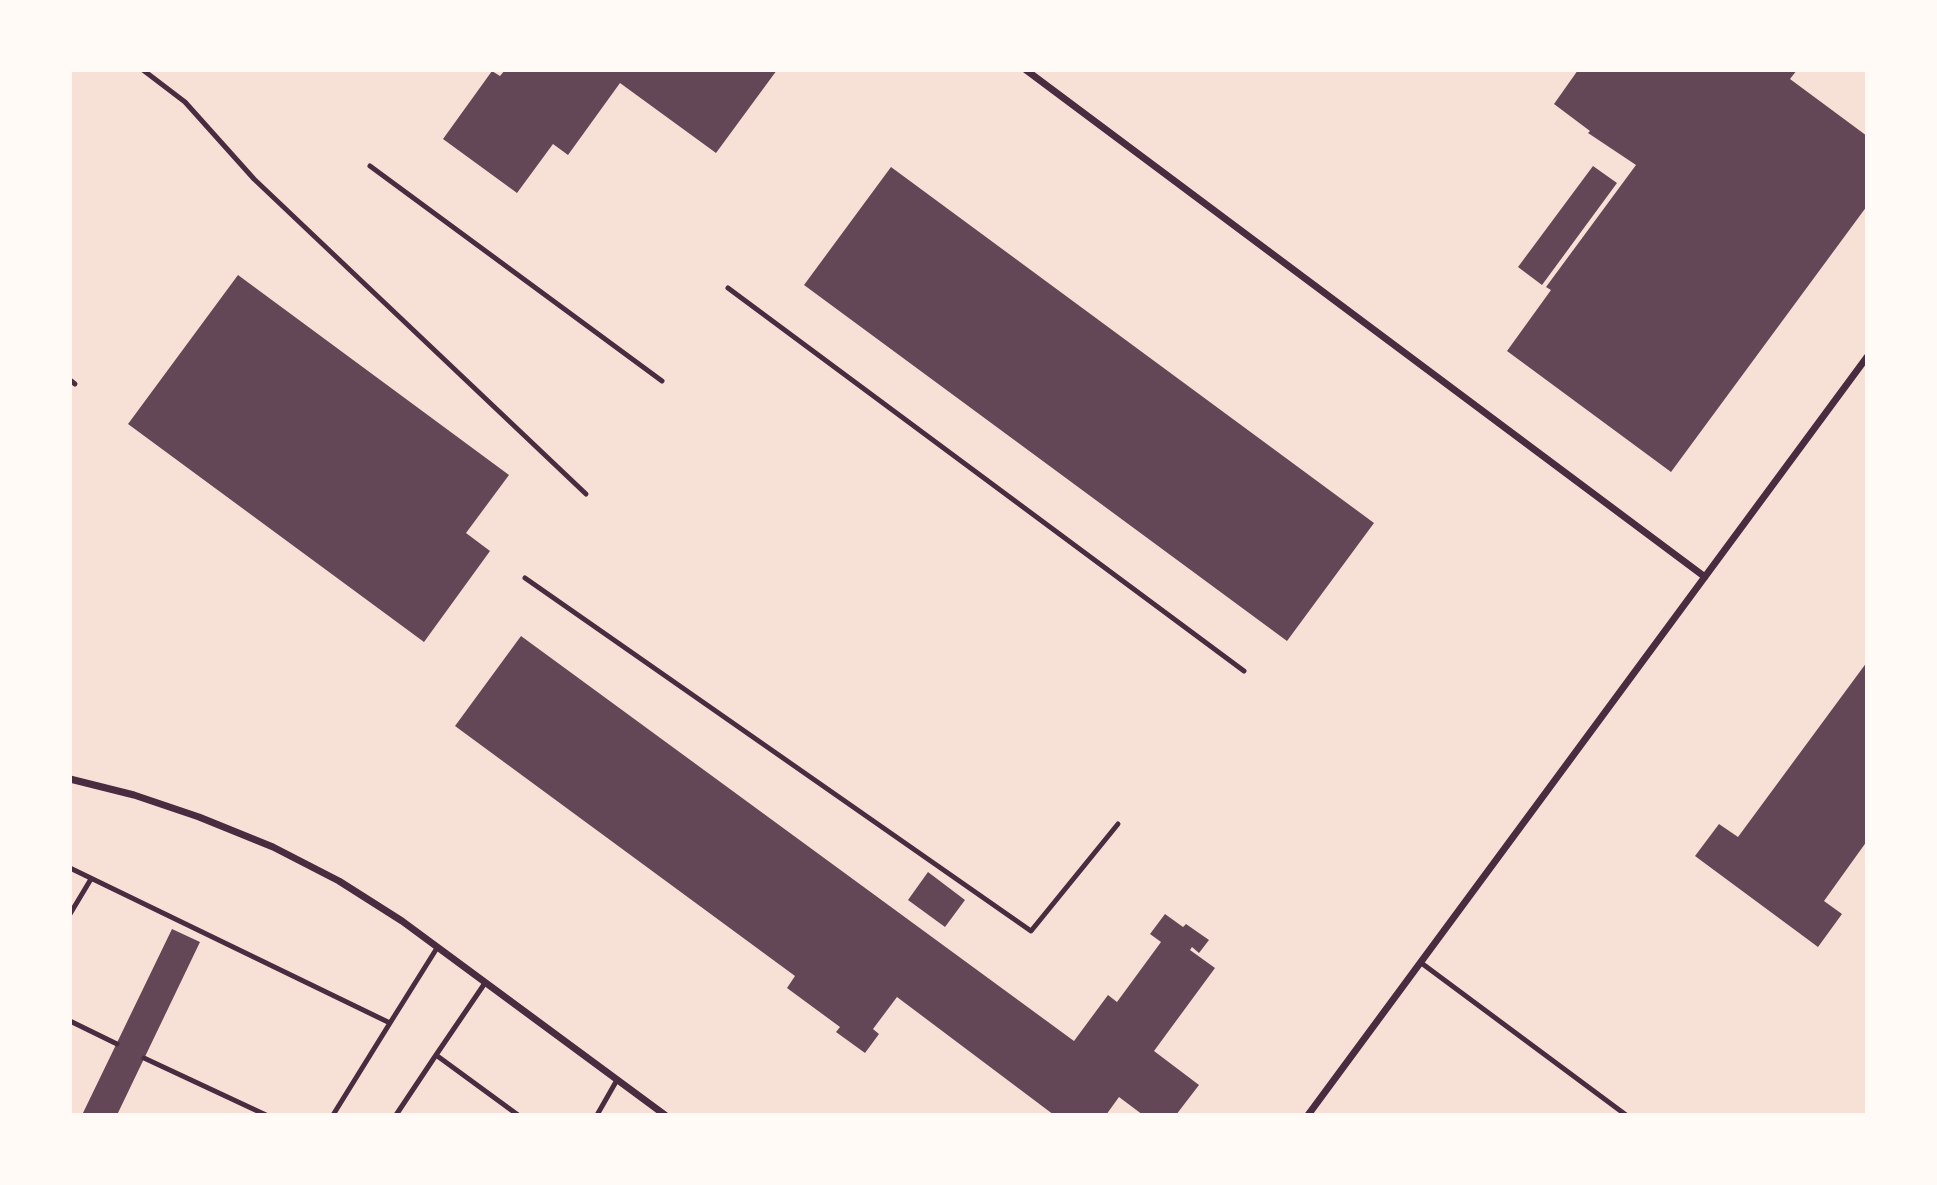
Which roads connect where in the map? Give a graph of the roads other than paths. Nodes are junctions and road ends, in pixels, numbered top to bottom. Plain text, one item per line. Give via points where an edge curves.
1 (143, 70) edge
2 (1026, 70) edge
3 (370, 166) dead end
4 (728, 288) dead end
5 (1867, 357) edge
6 (662, 381) dead end
7 (586, 494) dead end
8 (1705, 577) junction
9 (525, 578) dead end
10 (1244, 671) dead end
11 (70, 779) edge
12 (1118, 824) dead end
13 (70, 868) edge
14 (91, 879) junction
15 (70, 914) edge
16 (437, 948) junction
17 (1420, 962) junction
18 (485, 983) junction
19 (70, 1021) edge
20 (390, 1023) junction
21 (117, 1044) dead end
22 (436, 1055) junction
23 (144, 1058) dead end
24 (617, 1080) junction
25 (266, 1115) edge
26 (333, 1115) edge
27 (396, 1115) edge
28 (518, 1115) edge
29 (597, 1115) edge
30 (665, 1115) edge
31 (1308, 1115) edge
32 (1626, 1115) edge

1 - 7 lane via 186,102 254,179
2 - 8 street
3 - 6 lane
4 - 10 lane
5 - 8 street
8 - 17 street
9 - 12 lane via 1031,931
11 - 16 street via 167,805 273,847 368,898
13 - 14 lane
14 - 15 lane
14 - 20 lane
16 - 18 street
16 - 20 lane
17 - 31 street
17 - 32 lane
18 - 22 lane
18 - 24 street
19 - 21 lane
20 - 26 lane
22 - 27 lane
22 - 28 lane
23 - 25 lane
24 - 29 lane
24 - 30 street

